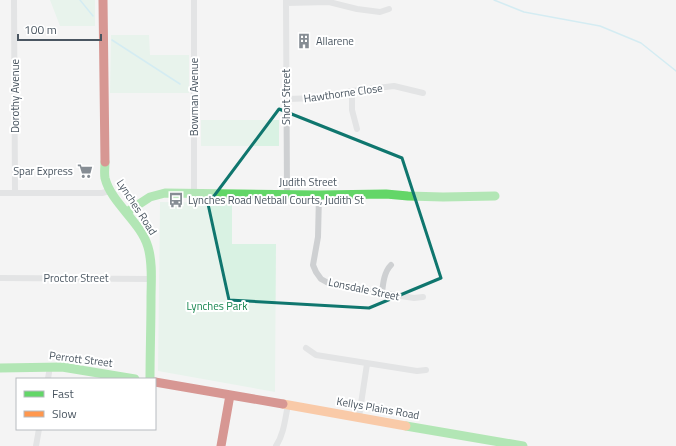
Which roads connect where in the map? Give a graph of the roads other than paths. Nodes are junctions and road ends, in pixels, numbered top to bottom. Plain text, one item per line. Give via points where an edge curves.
1 (14, 0) edge
2 (103, 0) edge
3 (194, 0) edge
4 (286, 1) edge
5 (389, 10) dead end
6 (352, 91) junction
7 (424, 93) dead end
8 (286, 99) junction
9 (357, 129) dead end
10 (110, 191) junction
11 (0, 193) edge
12 (15, 193) junction
13 (194, 193) junction
14 (286, 194) junction
15 (319, 195) junction
16 (495, 196) dead end
17 (127, 212) junction
18 (391, 265) dead end
19 (0, 278) edge
20 (151, 279) junction
21 (382, 293) junction
22 (423, 297) dead end
23 (306, 348) dead end
24 (367, 364) junction
25 (50, 366) junction
26 (0, 368) edge
27 (426, 370) dead end
28 (48, 378) edge
29 (129, 378) edge
30 (150, 378) edge
31 (156, 382) edge
32 (230, 395) junction
33 (288, 405) junction
34 (359, 417) junction
35 (39, 430) edge
36 (36, 446) edge
37 (221, 446) edge
38 (276, 446) edge
39 (523, 446) edge

1 - 12 street, Dorothy Avenue
2 - 10 street, Lynches Road via 104,171
3 - 13 street, Bowman Avenue
4 - 5 street via 329,2 380,12
4 - 8 street, Short Street
6 - 7 street, Hawthorne Close via 394,86
6 - 8 street, Hawthorne Close via 318,98
6 - 9 street via 352,110
8 - 14 street, Short Street
10 - 12 street
10 - 17 street, Lynches Road
11 - 12 street
13 - 14 street, Judith Street
13 - 17 street, Judith Street via 165,193 150,197
14 - 15 street, Judith Street
15 - 16 street, Judith Street
15 - 21 street, Lonsdale Street via 318,237 313,265 316,272 321,279 330,284
17 - 20 street, Lynches Road via 147,242
18 - 21 street via 385,273
19 - 20 street, Proctor Street
20 - 30 street, Lynches Road
21 - 22 street, Lonsdale Street
23 - 24 street via 316,355
24 - 27 street
24 - 34 street
25 - 26 street, Perrott Street
25 - 28 street
25 - 29 street, Perrott Street
31 - 32 street
32 - 33 street, Kellys Plains Road
32 - 37 street
33 - 34 street, Kellys Plains Road
33 - 38 street via 283,430
34 - 39 street, Kellys Plains Road
35 - 36 street

